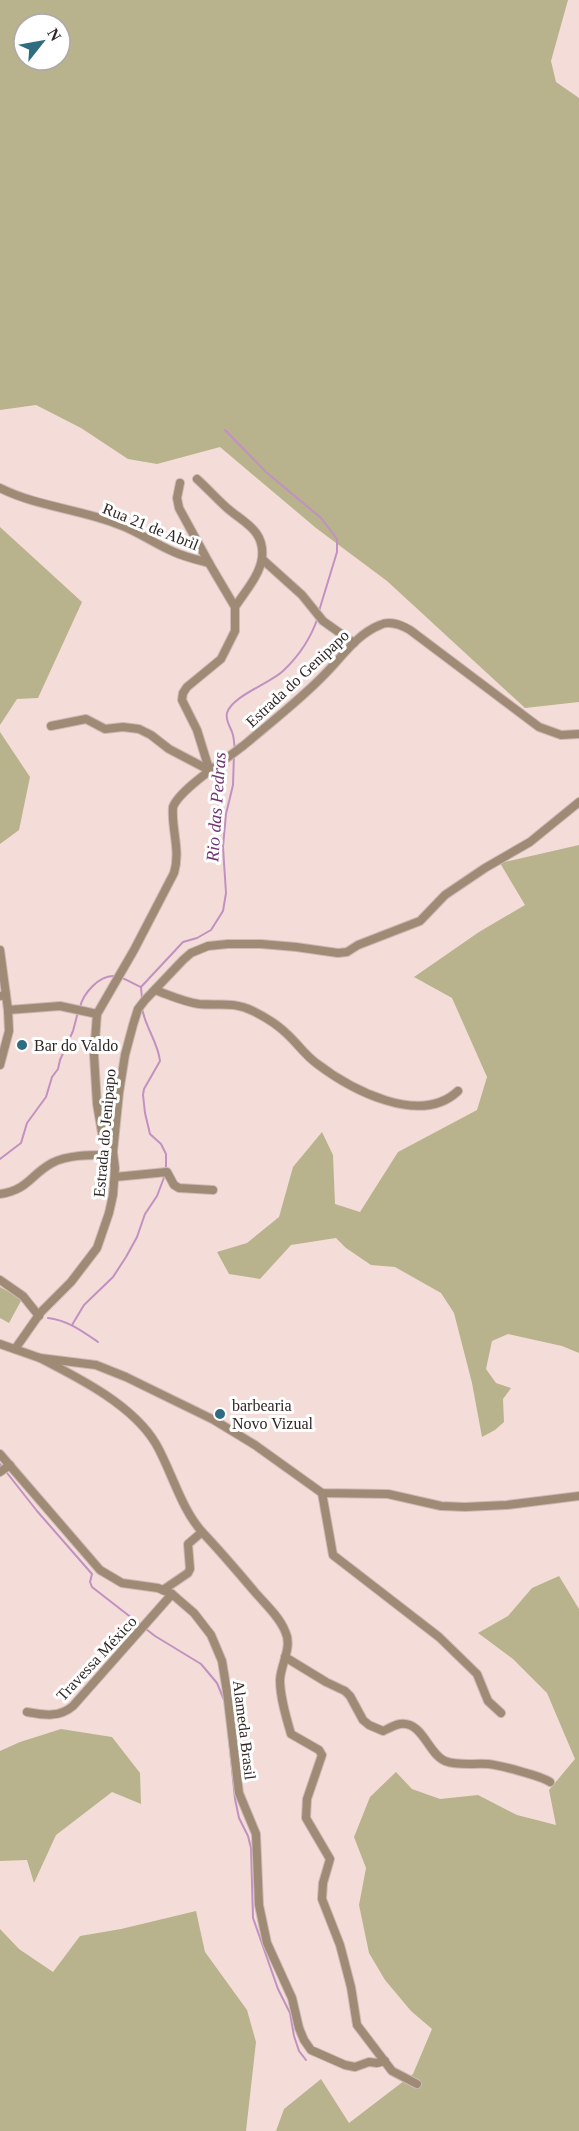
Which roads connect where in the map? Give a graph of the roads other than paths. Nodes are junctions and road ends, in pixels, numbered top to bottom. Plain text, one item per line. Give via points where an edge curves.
1 (197, 479) dead end
2 (180, 483) dead end
3 (0, 488) edge
4 (262, 559) junction
5 (209, 563) junction
6 (235, 607) junction
7 (354, 643) junction
8 (51, 726) dead end
9 (579, 734) edge
10 (209, 771) junction
11 (579, 802) edge
12 (0, 950) edge
13 (155, 990) junction
14 (3, 996) edge
15 (8, 1010) junction
16 (97, 1014) junction
17 (0, 1065) edge
18 (458, 1090) dead end
19 (113, 1153) junction
20 (115, 1177) junction
21 (213, 1190) dead end
22 (0, 1194) edge
23 (0, 1280) edge
24 (39, 1316) junction
25 (0, 1344) edge
26 (15, 1349) junction
27 (40, 1358) junction
28 (0, 1454) edge
29 (9, 1465) junction
30 (0, 1472) edge
31 (322, 1493) junction
32 (579, 1496) edge
33 (202, 1532) junction
34 (164, 1590) junction
35 (172, 1594) junction
36 (285, 1657) junction
37 (27, 1712) dead end
38 (501, 1713) dead end
39 (550, 1782) dead end
40 (385, 2061) junction
41 (417, 2084) dead end

1 - 4 street via 229,510 248,522 256,532
2 - 5 street via 179,508
3 - 5 street, Rua 21 de Abril via 118,524 174,553
4 - 6 street
4 - 7 street via 302,595 323,621
5 - 6 street, Rua 21 de Abril
6 - 10 street via 235,632 229,645 220,659 183,693 182,700 197,730
7 - 9 street, Estrada do Genipapo via 380,624 400,625 539,727 561,735
7 - 10 street, Estrada do Genipapo via 285,711 233,756
8 - 10 street via 86,719 105,729 139,729
10 - 16 street, Estrada do Genipapo via 175,801 174,873
11 - 13 street, Estrada do Jenipapo via 538,837 463,882 420,921 405,928 345,953 261,944 208,946 191,953
12 - 14 street
13 - 18 street via 200,1004 221,1003 251,1010 273,1022 315,1062 345,1082 386,1101 407,1105 439,1103
13 - 19 street, Estrada do Jenipapo via 138,1009 125,1055
14 - 15 street
15 - 16 street via 60,1006
15 - 17 street via 9,1031
16 - 19 street, Estrada do Genipapo via 97,1104 102,1133
19 - 20 street, Estrada do Jenipapo
19 - 22 street via 58,1161 22,1188
20 - 21 street via 167,1172 179,1188
20 - 24 street, Estrada do Jenipapo via 109,1214 97,1248
23 - 24 street via 23,1296
24 - 26 street, Estrada do Jenipapo
25 - 26 street
26 - 27 street
27 - 31 street via 86,1363 126,1377 214,1420
27 - 33 street via 102,1393 144,1429
28 - 29 street, Alameda Brasil
29 - 30 street
29 - 34 street, Alameda Brasil via 100,1570 122,1583
31 - 32 street via 388,1494 441,1506 465,1507
31 - 38 street via 333,1555 439,1637 477,1674 486,1698
33 - 34 street via 188,1544 188,1573
33 - 36 street via 283,1626 288,1638
34 - 35 street, Alameda Brasil
35 - 37 street, Travessa México via 73,1706 57,1714
35 - 40 street, Alameda Brasil via 204,1625 222,1661 239,1793 256,1834 259,1905 269,1952 292,1998 307,2046 347,2066
36 - 39 street via 350,1696 369,1725 383,1731 406,1725 419,1732 435,1754 448,1762 496,1765
36 - 40 street via 280,1684 291,1734 322,1755 306,1813 330,1859 322,1899 349,1976 357,2025
40 - 41 street via 392,2071

